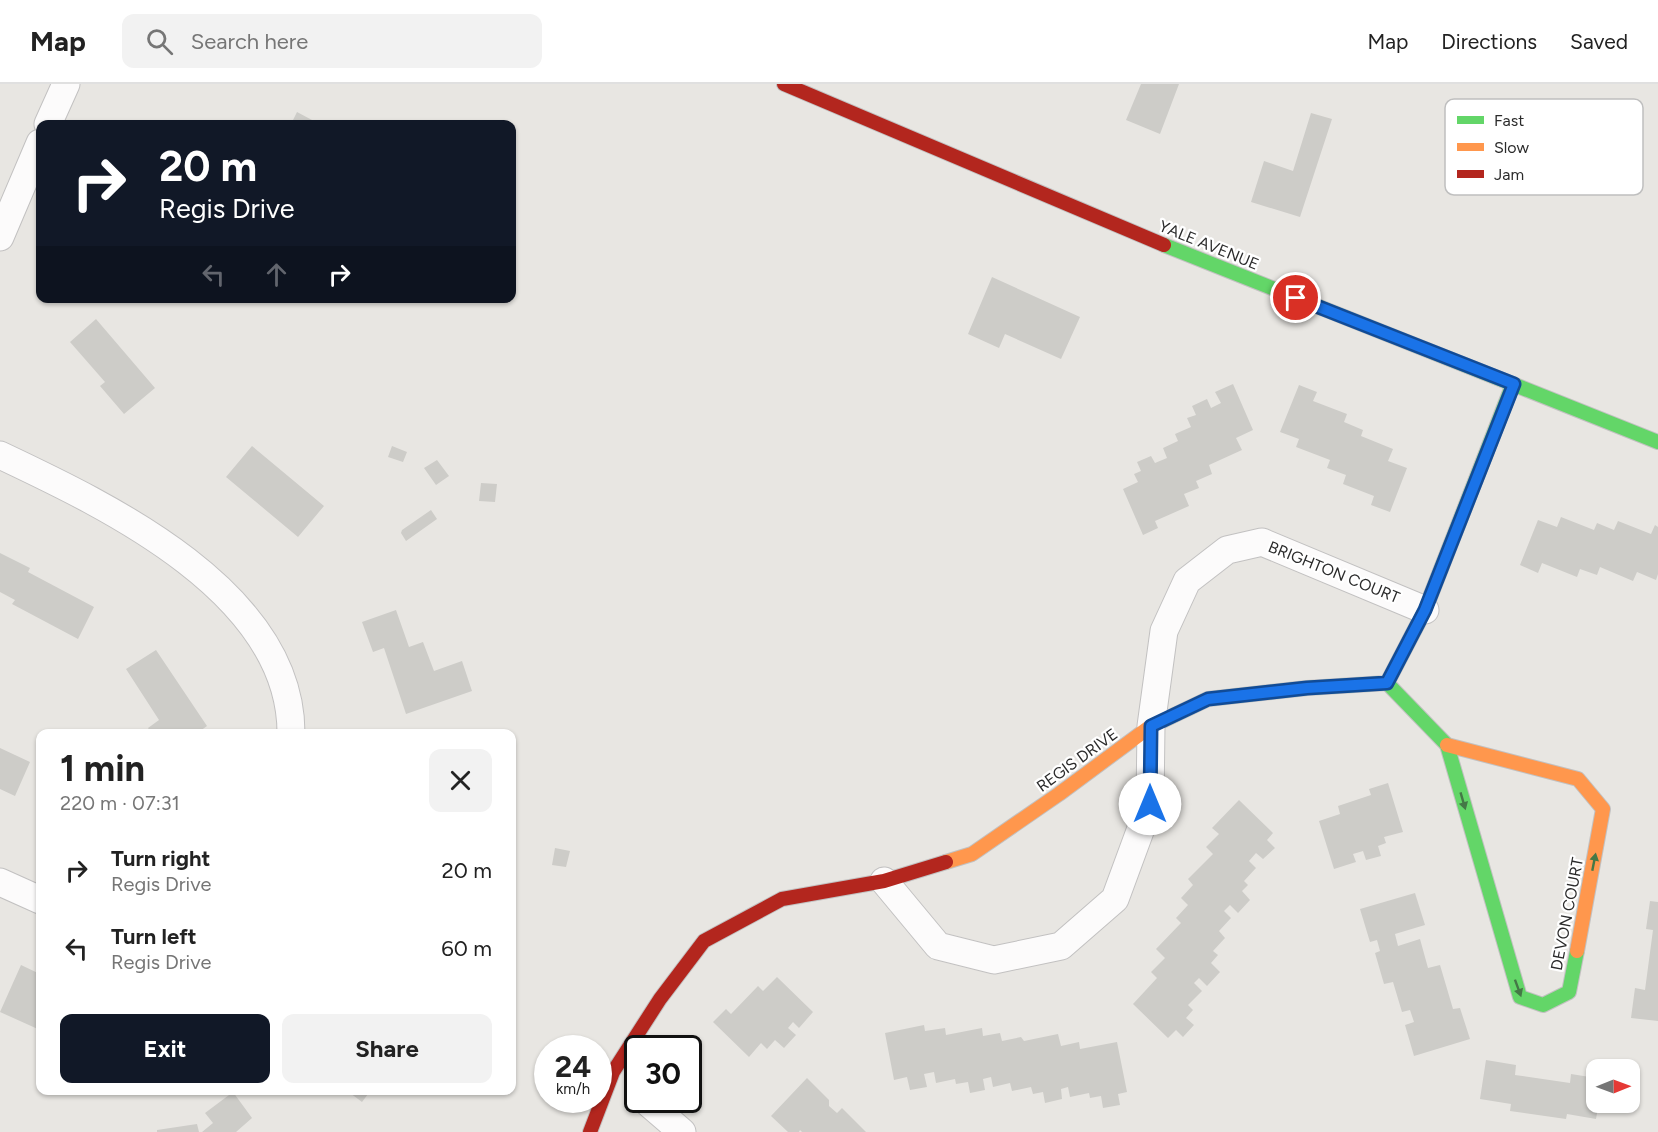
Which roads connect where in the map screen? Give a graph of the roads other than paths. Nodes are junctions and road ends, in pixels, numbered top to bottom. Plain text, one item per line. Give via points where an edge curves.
1 (66, 84) edge
2 (784, 84) edge
3 (50, 120) edge
4 (36, 152) edge
5 (0, 237) edge
6 (1514, 384) junction
7 (1658, 442) edge
8 (0, 456) edge
9 (1425, 610) junction
10 (1387, 683) junction
11 (1151, 726) junction
12 (291, 729) edge
13 (1447, 745) junction
14 (884, 881) junction
15 (0, 882) edge
16 (36, 898) edge
17 (613, 1072) junction
18 (624, 1081) edge
19 (660, 1113) edge
20 (590, 1132) edge
21 (682, 1132) edge

1 - 3 street
2 - 6 street, YALE AVENUE via 1166,246
4 - 5 street
6 - 7 street, YALE AVENUE
6 - 9 street
8 - 12 street via 119,514 192,565 257,631 280,675
9 - 10 street
9 - 11 street, BRIGHTON COURT via 1262,542 1227,550 1187,581 1164,631
10 - 11 street, REGIS DRIVE via 1208,699
10 - 13 street, DEVON COURT
11 - 14 street, REGIS DRIVE via 972,854
11 - 14 street, BRIGHTON COURT via 1150,804 1115,899 1061,946 994,960 938,946
13 -> 13 street, DEVON COURT via 1520,997 1543,1005 1569,992 1603,809 1578,779
14 - 17 street, REGIS DRIVE via 782,899 704,941 660,999
15 - 16 street
17 - 18 street
17 - 20 street, REGIS DRIVE
19 - 21 street

